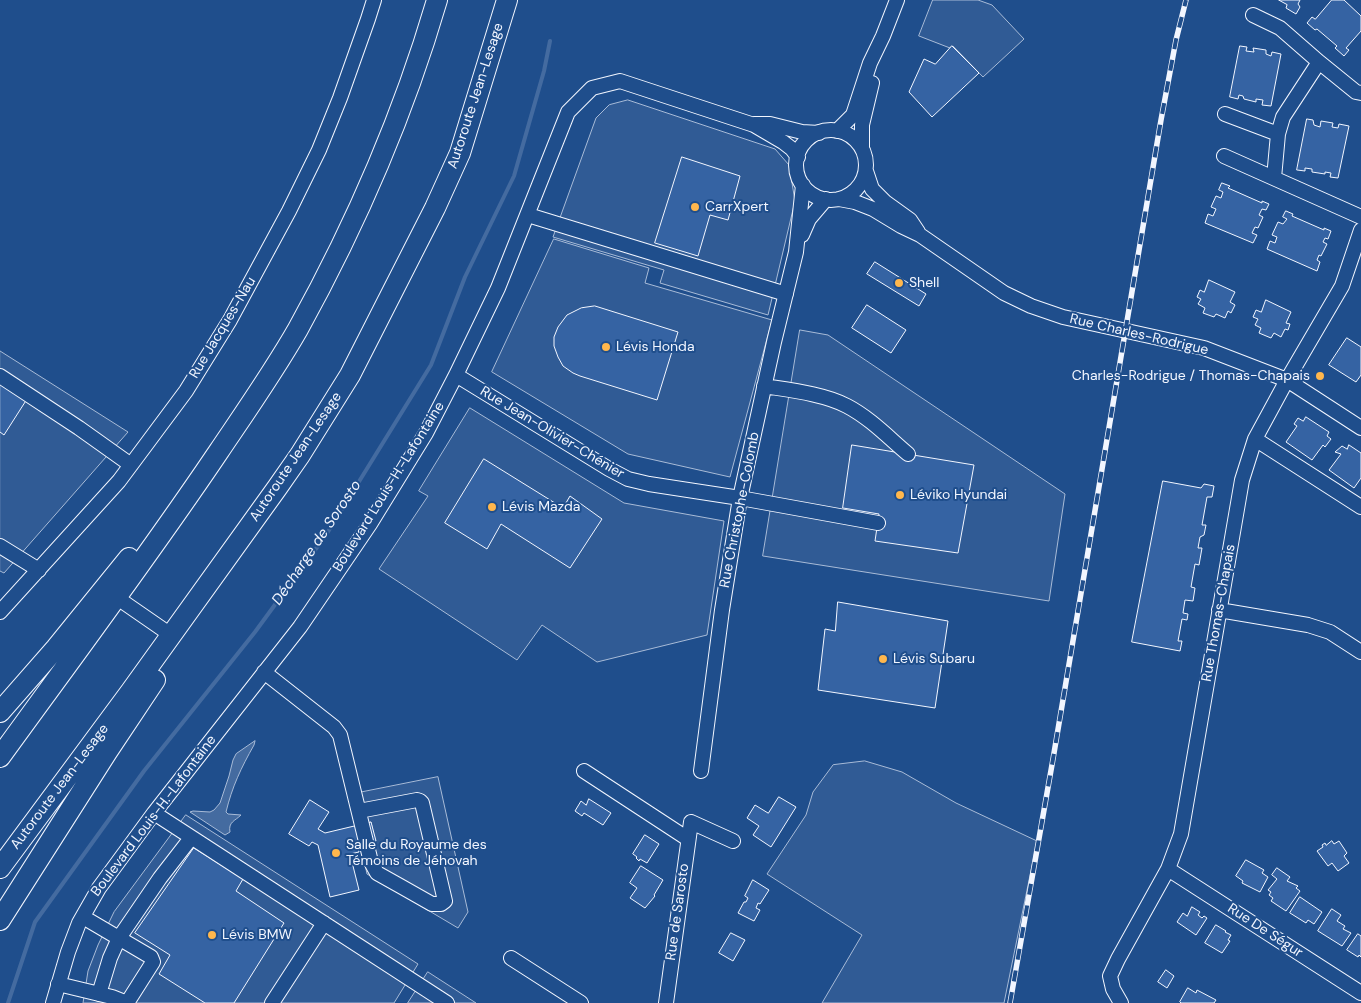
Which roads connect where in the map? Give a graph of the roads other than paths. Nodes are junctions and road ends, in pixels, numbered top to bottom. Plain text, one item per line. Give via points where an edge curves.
1 (374, 0) edge
2 (437, 0) edge
3 (507, 0) edge
4 (897, 0) edge
5 (1253, 14) dead end
6 (883, 36) junction
7 (1319, 62) junction
8 (1361, 94) edge
9 (1225, 114) dead end
10 (754, 124) junction
11 (837, 131) junction
12 (820, 133) junction
13 (1278, 134) junction
14 (862, 148) junction
15 (1224, 156) dead end
16 (798, 157) junction
17 (866, 171) junction
18 (1274, 178) junction
19 (803, 185) junction
20 (832, 199) junction
21 (528, 215) junction
22 (1361, 217) edge
23 (1361, 230) edge
24 (920, 234) junction
25 (796, 252) junction
26 (786, 294) junction
27 (456, 375) junction
28 (0, 376) edge
29 (1287, 380) junction
30 (764, 386) junction
31 (1361, 428) edge
32 (1255, 439) junction
33 (908, 454) dead end
34 (300, 455) junction
35 (212, 462) junction
36 (131, 465) junction
37 (740, 498) junction
38 (1361, 507) edge
39 (878, 523) dead end
40 (0, 546) edge
41 (39, 570) junction
42 (116, 597) junction
43 (1219, 610) junction
44 (0, 612) edge
45 (171, 635) junction
46 (1361, 652) edge
47 (264, 672) junction
48 (0, 712) edge
49 (0, 756) edge
50 (584, 771) dead end
51 (701, 771) dead end
52 (359, 811) junction
53 (154, 813) junction
54 (191, 838) junction
55 (688, 839) junction
56 (734, 841) dead end
57 (0, 868) edge
58 (1168, 869) junction
59 (83, 917) junction
60 (0, 920) edge
61 (324, 923) junction
62 (119, 938) junction
63 (511, 958) dead end
64 (58, 984) junction
65 (1361, 993) edge
66 (99, 994) junction
67 (439, 1001) edge
68 (53, 1003) edge
69 (127, 1003) edge
70 (272, 1003) edge
71 (581, 1003) edge
72 (666, 1003) edge
73 (1122, 1003) edge

1 - 36 street, Rue Jacques-Nau via 340,98 289,211 225,328 186,391
2 - 35 highway via 395,124 364,197 297,330
3 - 34 highway, Autoroute Jean-Lesage via 460,153 435,208 350,375
4 - 6 street
5 - 7 street via 1280,28
6 - 11 street via 870,63 853,115
6 - 14 street via 862,125
7 - 8 street
7 - 13 street via 1283,117
9 - 13 street
10 - 12 street, Boulevard Louis-H.-Lafontaine
10 - 16 street, Boulevard Louis-H.-Lafontaine via 783,142
10 - 21 street, Boulevard Louis-H.-Lafontaine via 620,81 592,88 568,112
11 - 12 street
11 - 14 street via 854,138
12 - 16 street via 807,140
13 - 18 street
14 - 17 street
15 - 18 street
16 - 19 street via 797,170
17 - 20 street via 857,189 844,198
17 - 24 street, Rue Charles-Rodrigue via 872,189 910,220
18 - 22 street
19 - 20 street via 814,195
19 - 25 street, Rue Christophe-Colomb
20 - 24 street, Rue Charles-Rodrigue via 873,209
20 - 25 street, Rue Christophe-Colomb via 809,219
21 - 26 street
21 - 27 street, Boulevard Louis-H.-Lafontaine via 498,288
23 - 29 street, Rue Thomas-Chapais via 1342,286
24 - 29 street, Rue Charles-Rodrigue via 1004,293 1031,306 1063,317 1204,348
25 - 26 street, Rue Christophe-Colomb
26 - 30 street, Rue Christophe-Colomb
27 - 37 street, Rue Jean-Olivier-Chénier via 628,478
27 - 47 street, Boulevard Louis-H.-Lafontaine via 426,433 370,524 300,627
28 - 36 street
29 - 31 street, Rue Charles-Rodrigue
29 - 32 street, Rue Thomas-Chapais
30 - 33 street via 847,406
30 - 37 street, Rue Christophe-Colomb
32 - 38 street
32 - 43 street, Rue Thomas-Chapais via 1242,480
34 - 45 highway, Autoroute Jean-Lesage
34 - 60 highway via 275,503 107,752
35 - 42 highway
35 - 48 highway via 193,480
36 - 41 street, Rue Jacques-Nau
37 - 39 street, Rue Jean-Olivier-Chénier
37 - 51 street, Rue Christophe-Colomb
40 - 41 street
41 - 44 street, Rue Jacques-Nau
42 - 45 street
42 - 49 highway
43 - 46 street via 1308,625 1330,632
43 - 58 street, Rue Thomas-Chapais via 1180,834
45 - 57 highway, Autoroute Jean-Lesage
47 - 52 street via 340,735
47 - 53 street, Boulevard Louis-H.-Lafontaine
50 - 55 street
52 - 52 street via 377,874 432,904 445,901 422,803 417,800
53 - 54 street
53 - 59 street, Boulevard Louis-H.-Lafontaine via 99,888
54 - 61 street
54 - 62 street
55 - 56 street, Rue de Sarosto via 691,822
55 - 72 street, Rue de Sarosto
58 - 65 street, Rue De Ségur
58 - 73 street, Rue Thomas-Chapais via 1110,976 1113,989
59 - 62 street
59 - 64 street, Boulevard Louis-H.-Lafontaine
61 - 67 street
61 - 70 street
62 - 66 street
62 - 69 street via 151,957 153,962
63 - 71 street
64 - 66 street
64 - 68 street, Boulevard Louis-H.-Lafontaine
66 - 69 street

